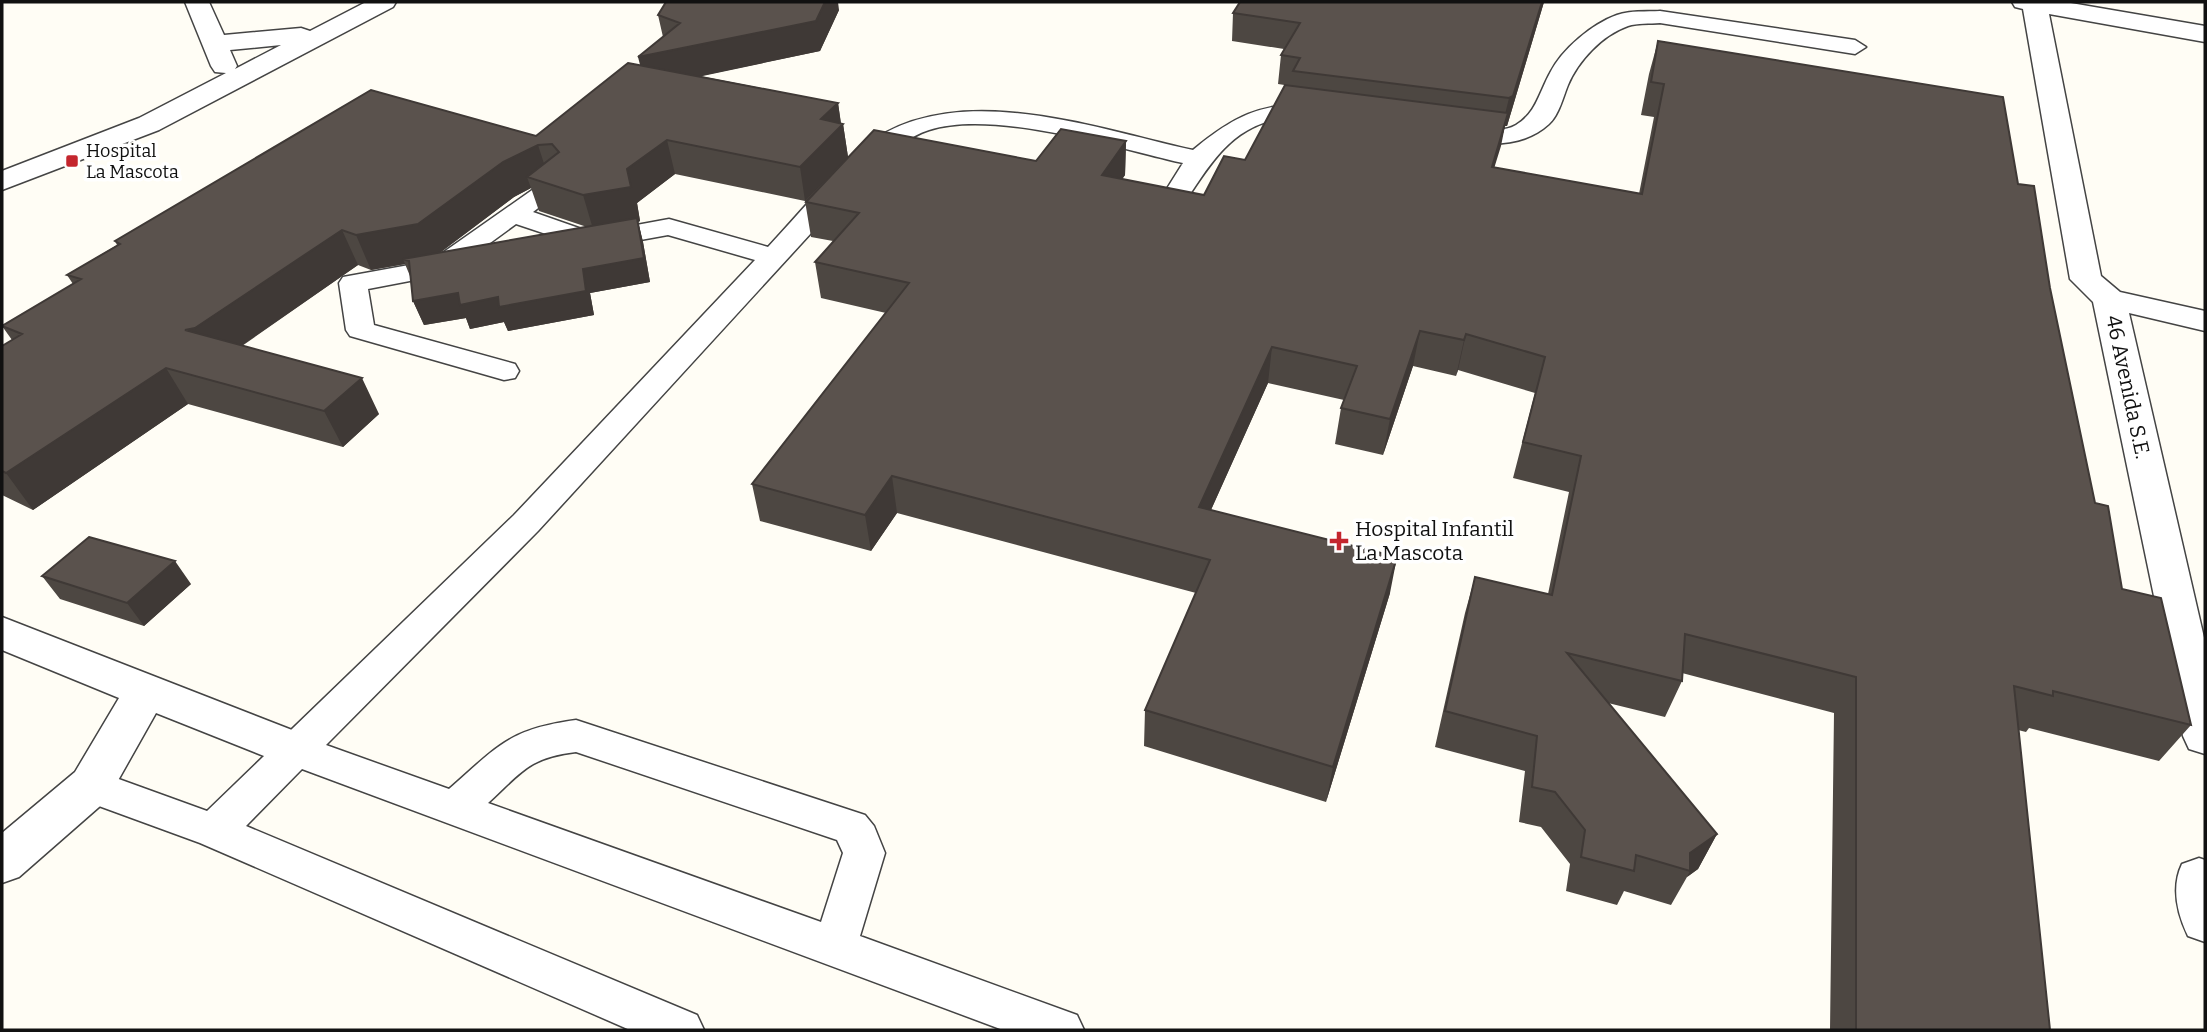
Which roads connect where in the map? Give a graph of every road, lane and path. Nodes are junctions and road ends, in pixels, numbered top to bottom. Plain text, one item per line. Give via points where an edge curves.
1 (197, 2) edge
2 (384, 2) edge
3 (2031, 2) edge
4 (317, 34) junction
5 (2205, 34) edge
6 (216, 43) junction
7 (1855, 47) dead end
8 (229, 81) junction
9 (1331, 114) edge
10 (1436, 130) edge
11 (1198, 159) junction
12 (2, 181) edge
13 (554, 186) edge
14 (1169, 206) edge
15 (513, 214) junction
16 (591, 241) junction
17 (536, 250) edge
18 (773, 257) junction
19 (495, 258) edge
20 (440, 267) junction
21 (2109, 299) junction
22 (2205, 321) edge
23 (504, 371) dead end
24 (2, 634) edge
25 (146, 691) junction
26 (2205, 736) edge
27 (295, 750) junction
28 (91, 786) junction
29 (454, 809) junction
30 (214, 831) junction
31 (2, 862) edge
32 (835, 948) junction
33 (681, 1030) edge
34 (1061, 1030) edge

1 - 6 street
2 - 4 street
3 - 5 street
3 - 21 street, 46 Avenida S.E. via 2086,279
4 - 6 street
4 - 8 street
6 - 8 street
7 - 10 lane via 1660,18 1623,20 1587,42 1562,71 1542,118 1522,132 1503,138
8 - 12 street via 149,124
9 - 11 lane via 1280,110 1259,115
11 - 14 lane
11 - 18 lane via 1016,120 968,117 921,124 869,155
13 - 15 lane
15 - 16 lane
15 - 20 lane
16 - 17 lane
16 - 18 lane via 669,227
18 - 27 lane via 526,523
19 - 20 lane
20 - 23 lane via 353,283 360,330
21 - 22 street
21 - 26 street, 46 Avenida S.E.
24 - 25 street
25 - 27 street
25 - 28 street
27 - 29 lane
27 - 30 lane
28 - 30 lane
28 - 31 street
29 - 32 lane
29 - 32 lane via 518,751 538,741 576,736 851,827 864,853
30 - 33 lane
32 - 34 lane

